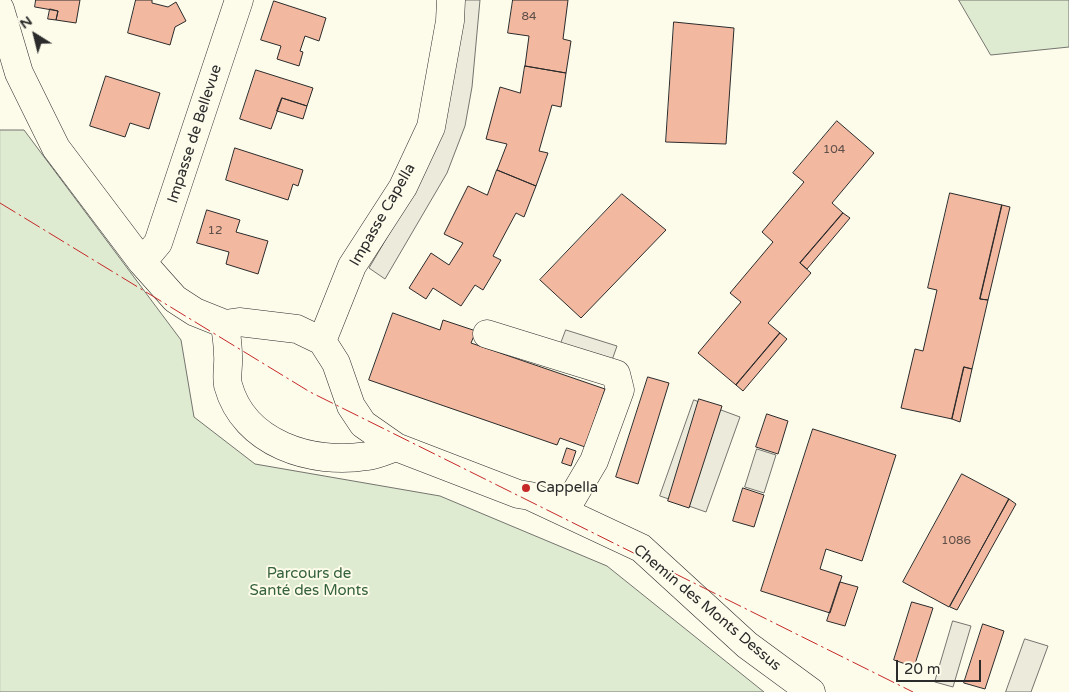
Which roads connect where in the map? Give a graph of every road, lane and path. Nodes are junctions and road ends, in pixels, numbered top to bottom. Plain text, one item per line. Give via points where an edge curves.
1 (238, 0) edge
2 (451, 0) edge
3 (0, 9) edge
4 (142, 262) junction
5 (225, 324) junction
6 (487, 334) dead end
7 (322, 340) junction
8 (396, 447) junction
9 (564, 512) junction
10 (811, 692) edge

1 - 4 street, Impasse de Bellevue via 158,243
2 - 7 street, Impasse Capella via 432,127 403,187 352,266
3 - 4 street via 19,73 56,148
4 - 5 street via 175,300
5 - 7 street via 239,322 297,329
5 - 8 street via 228,383 235,404 267,438 284,448 330,459 368,456
6 - 9 street via 616,374 620,390 594,461
7 - 8 street, Chemin des Monts Dessus via 336,363 351,406 363,424
8 - 9 street, Chemin des Monts Dessus via 530,496
9 - 10 street, Chemin des Monts Dessus via 641,548 747,645

